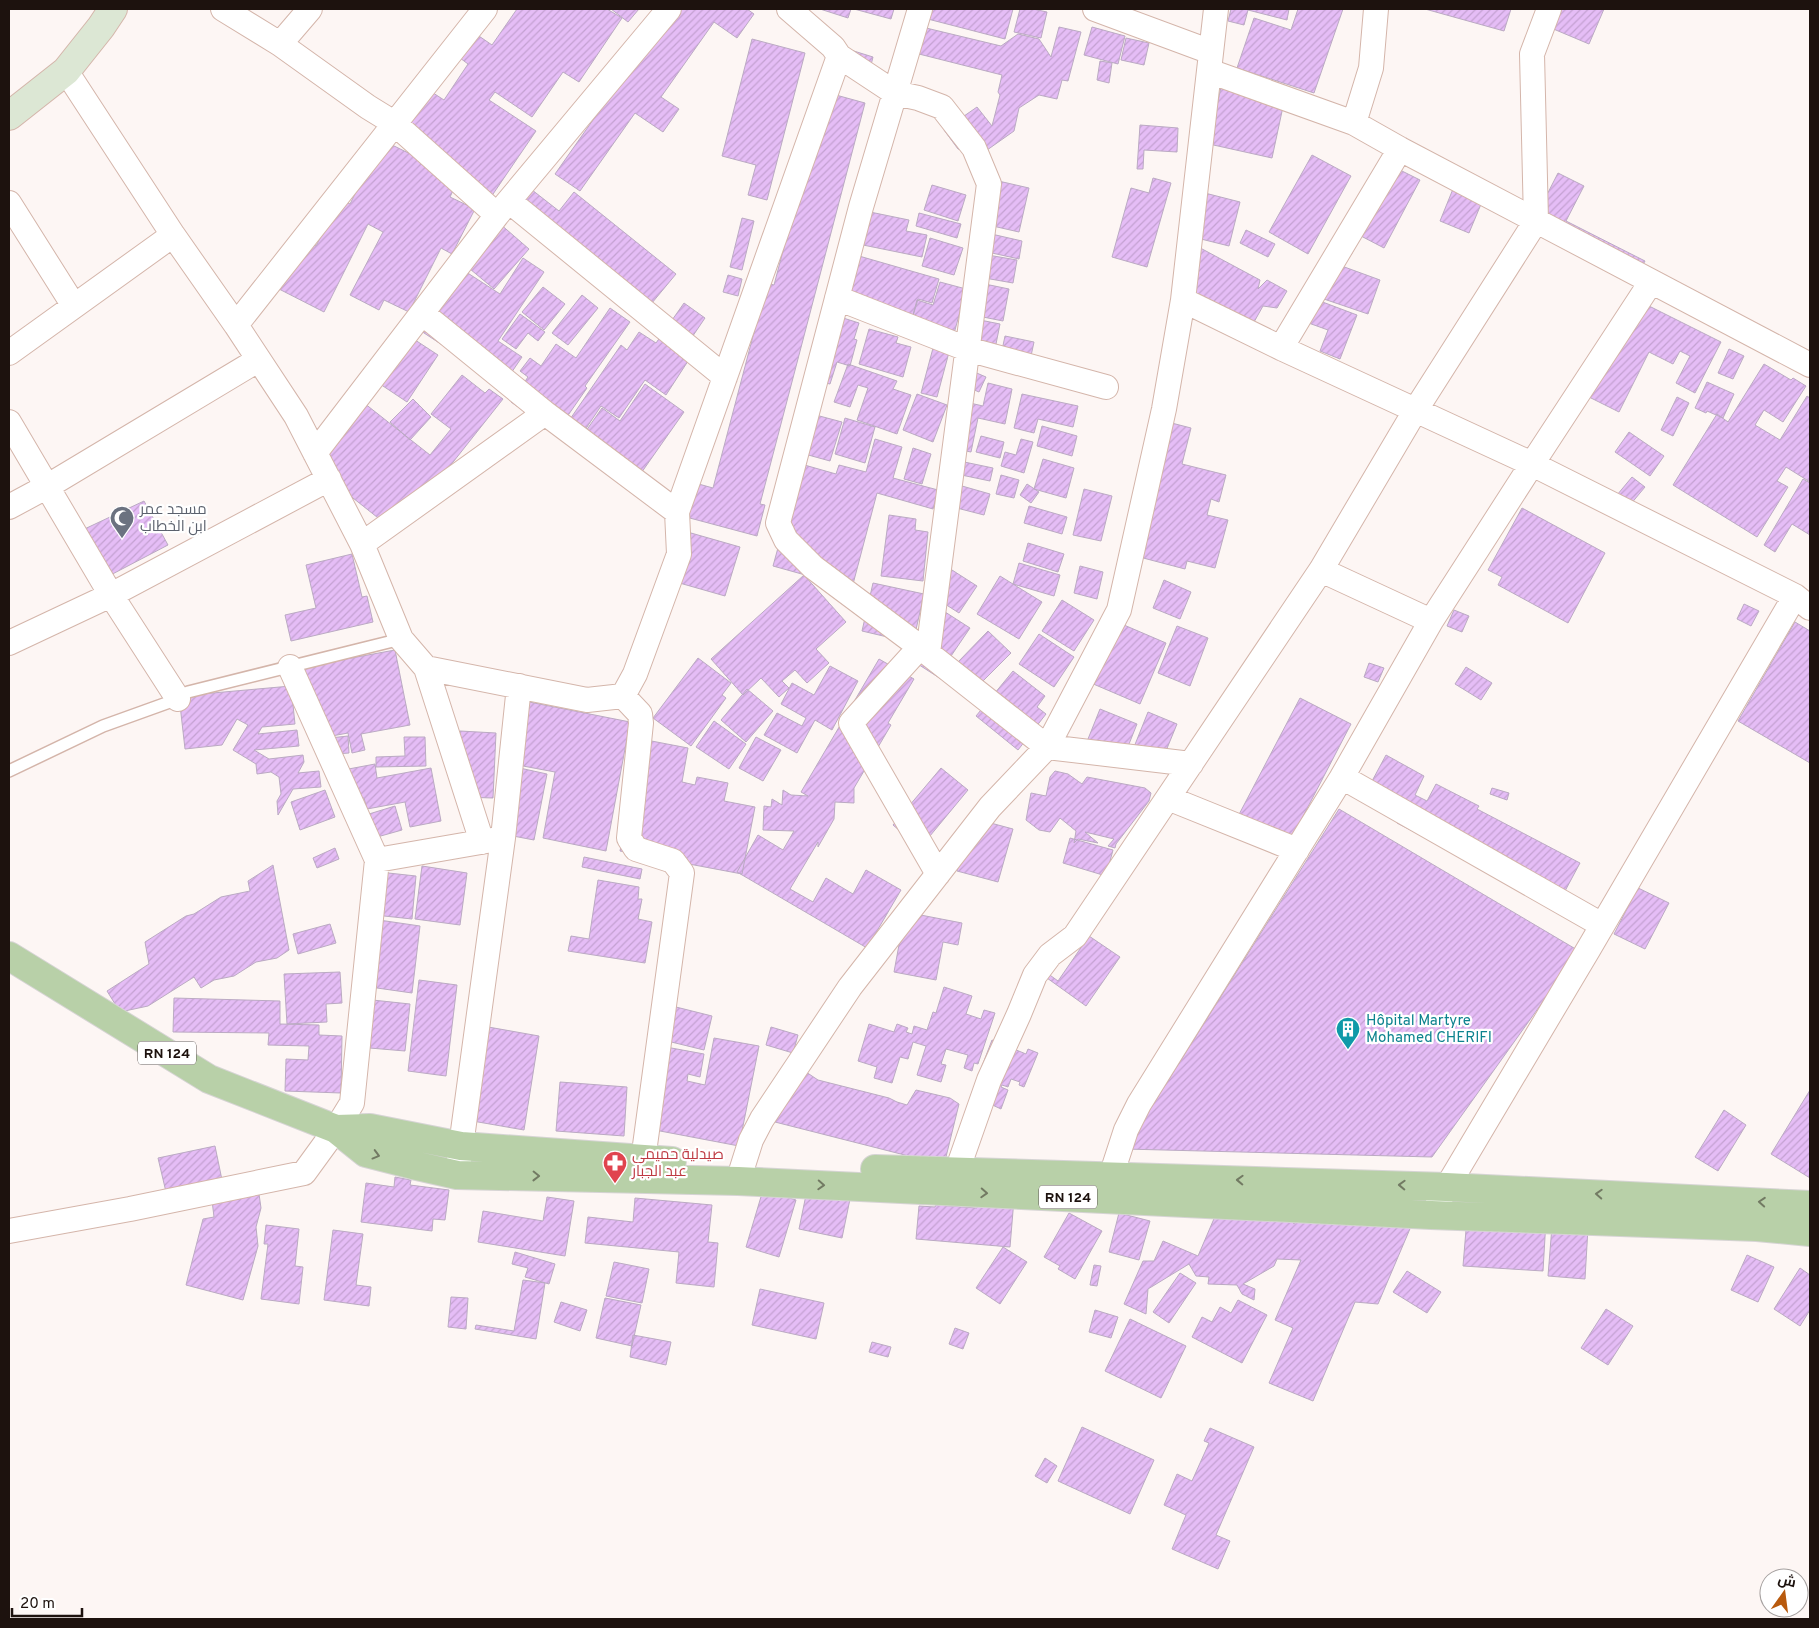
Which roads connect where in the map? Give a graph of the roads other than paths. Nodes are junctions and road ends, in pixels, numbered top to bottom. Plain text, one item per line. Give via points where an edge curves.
1 (114, 9) edge
2 (223, 9) edge
3 (310, 9) edge
4 (485, 9) edge
5 (668, 9) edge
6 (789, 9) edge
7 (920, 9) edge
8 (1095, 9) edge
9 (1216, 9) edge
10 (1376, 9) edge
11 (1548, 9) edge
12 (280, 44) junction
13 (838, 56) junction
14 (1210, 61) junction
15 (66, 71) junction
16 (895, 93) junction
17 (9, 116) edge
18 (394, 123) junction
19 (1354, 123) junction
20 (1400, 149) junction
21 (9, 202) edge
22 (503, 208) junction
23 (1536, 221) junction
24 (174, 235) junction
25 (1652, 282) junction
26 (837, 298) junction
27 (1183, 300) junction
28 (74, 306) junction
29 (422, 314) junction
30 (236, 325) junction
31 (1281, 348) junction
32 (967, 349) junction
33 (9, 353) edge
34 (258, 360) junction
35 (1810, 365) edge
36 (725, 377) junction
37 (1106, 388) dead end
38 (1415, 411) junction
39 (545, 413) junction
40 (9, 422) edge
41 (315, 453) junction
42 (1532, 464) junction
43 (329, 480) junction
44 (48, 486) junction
45 (9, 507) edge
46 (677, 512) junction
47 (362, 544) junction
48 (1321, 570) junction
49 (112, 595) junction
50 (1802, 602) edge
51 (1431, 621) junction
52 (400, 639) junction
53 (9, 643) edge
54 (924, 650) junction
55 (290, 666) junction
56 (426, 668) junction
57 (519, 686) junction
58 (622, 696) junction
59 (178, 699) junction
60 (1047, 747) junction
61 (1190, 764) junction
62 (9, 771) edge
63 (1342, 777) junction
64 (1168, 798) junction
65 (492, 840) junction
66 (1297, 850) junction
67 (377, 860) junction
68 (938, 874) junction
69 (1602, 925) junction
70 (9, 956) edge
71 (336, 1129) junction
72 (460, 1146) junction
73 (643, 1160) junction
74 (957, 1172) junction
75 (740, 1173) junction
76 (457, 1175) junction
77 (1111, 1176) junction
78 (1446, 1187) junction
79 (1810, 1205) edge
80 (1431, 1215) junction
81 (9, 1231) edge
82 (1810, 1232) edge

1 - 15 main road
2 - 12 street
3 - 12 street
4 - 18 street
5 - 22 street
6 - 13 street via 833,47
7 - 16 street
8 - 14 street
9 - 14 street
10 - 19 street via 1372,68
11 - 23 street via 1532,54
12 - 18 street
13 - 16 street
13 - 36 street
14 - 19 street
14 - 27 street
15 - 17 main road
15 - 24 street
16 - 26 street
16 - 32 street via 942,107 974,148 989,184
18 - 22 street
18 - 30 street
19 - 20 street
20 - 23 street
20 - 31 street
21 - 28 street
22 - 29 street
22 - 36 street
23 - 25 street
23 - 38 street
24 - 28 street
24 - 30 street
25 - 35 street
25 - 42 street
26 - 32 street
26 - 54 street via 778,523 786,540 813,567
27 - 31 street
27 - 60 street via 1164,409 1119,610
28 - 33 street
29 - 39 street
29 - 41 street
30 - 34 street
31 - 38 street
32 - 37 street
32 - 54 street
34 - 41 street via 296,416
34 - 44 street
36 - 46 street
38 - 42 street
38 - 48 street
39 - 46 street
39 - 47 street
40 - 44 street
41 - 43 street
42 - 50 street
42 - 51 street
43 - 47 street
43 - 49 street
44 - 45 street
44 - 49 street
46 - 58 street via 679,554 635,674
47 - 52 street
48 - 51 street
48 - 61 street
49 - 53 street
49 - 59 street
50 - 69 street
51 - 63 street
52 - 55 lane
52 - 56 street
54 - 60 street
54 - 68 street via 851,723
55 - 59 lane via 188,692
55 - 67 street
56 - 57 street
56 - 65 street
57 - 58 street via 587,700
57 - 65 street
58 - 73 street via 640,714 641,723 629,838 636,849 673,861 682,873
59 - 62 lane via 103,726
60 - 61 street
60 - 68 street via 990,807
61 - 64 street
63 - 66 street
63 - 69 street
64 - 66 street
64 - 74 street via 1075,936 1050,954 1035,975 990,1080
65 - 67 street
65 - 72 street
66 - 77 street via 1139,1104 1126,1130
67 - 71 street via 352,1103
68 - 75 street via 850,987 762,1119
69 - 78 street
70 - 71 main road, RN 124 via 210,1079
71 - 72 main road, RN 124 via 370,1128
71 -> 76 main road, RN 124 via 366,1152
71 - 81 street via 304,1173
72 - 73 main road, RN 124
72 - 76 street
73 - 75 main road, RN 124
74 - 75 main road, RN 124
74 - 77 main road, RN 124
76 -> 75 main road, RN 124
75 -> 80 main road, RN 124
78 -> 77 main road, RN 124
79 -> 78 main road, RN 124
78 - 80 street
80 - 82 main road, RN 124 via 1757,1227

